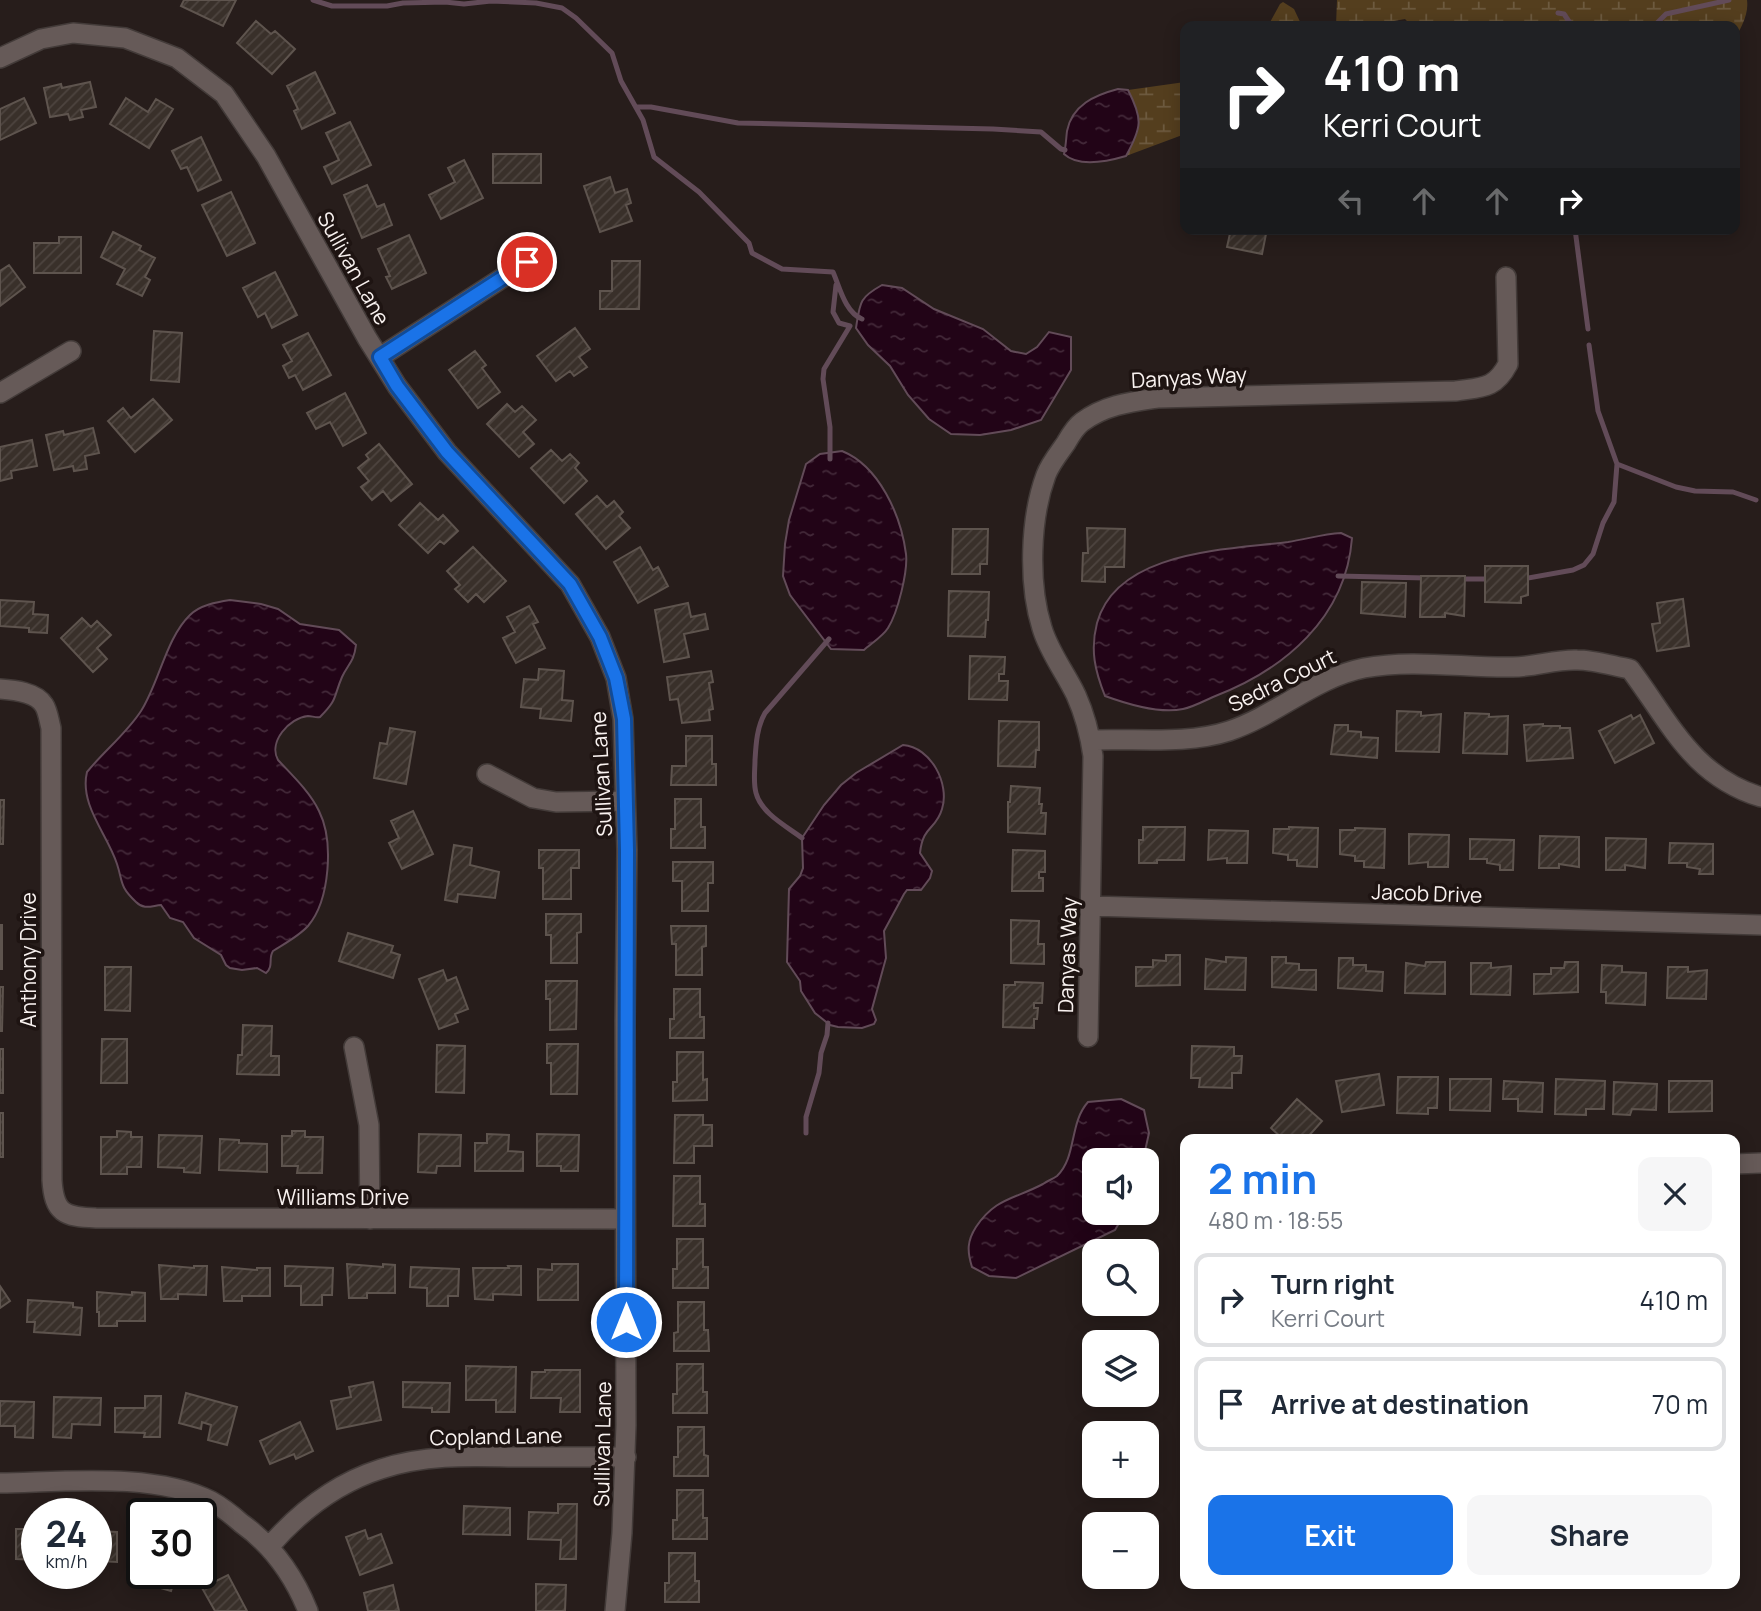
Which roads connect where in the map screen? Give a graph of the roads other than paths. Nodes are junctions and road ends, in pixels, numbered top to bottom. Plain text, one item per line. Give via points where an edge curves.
1 (0, 58) edge
2 (527, 262) dead end
3 (1506, 277) dead end
4 (71, 351) dead end
5 (380, 357) junction
6 (0, 393) edge
7 (0, 690) edge
8 (1091, 740) junction
9 (487, 774) dead end
10 (1761, 797) edge
11 (625, 801) junction
12 (1091, 906) junction
13 (1761, 925) edge
14 (1088, 1037) dead end
15 (354, 1047) dead end
16 (1761, 1163) edge
17 (1740, 1164) edge
18 (62, 1212) joint
19 (370, 1219) junction
20 (625, 1219) junction
21 (626, 1457) junction
22 (0, 1483) edge
23 (269, 1547) junction
24 (308, 1611) edge
25 (615, 1611) edge

1 - 5 street, Sullivan Lane via 41,39 73,33 125,38 177,58 224,94 266,156
2 - 5 street
3 - 8 street, Danyas Way via 1508,364 1493,385 1456,391 1157,398 1121,403 1079,424 1047,472 1039,498 1033,574 1041,627 1076,696
4 - 6 street
5 - 11 street, Sullivan Lane via 447,452 551,561 583,606 616,678 624,719
7 - 18 street, Anthony Drive via 37,697 45,705 51,728 52,1180
8 - 10 street, Sedra Court via 1186,738 1229,731 1337,675 1366,668 1516,667 1576,660 1630,669 1676,737 1705,768
8 - 12 street, Danyas Way
9 - 11 street via 533,798
11 - 20 street, Sullivan Lane
12 - 13 street, Jacob Drive
12 - 14 street, Danyas Way
15 - 19 street via 369,1125
16 - 17 street
18 - 19 street, Williams Drive via 78,1218
19 - 20 street, Williams Drive
20 - 21 street, Sullivan Lane
21 - 23 street, Copland Lane via 453,1457 381,1469 325,1496
21 - 25 street, Sullivan Lane
22 - 23 street via 109,1482 168,1487 212,1502
23 - 24 street

